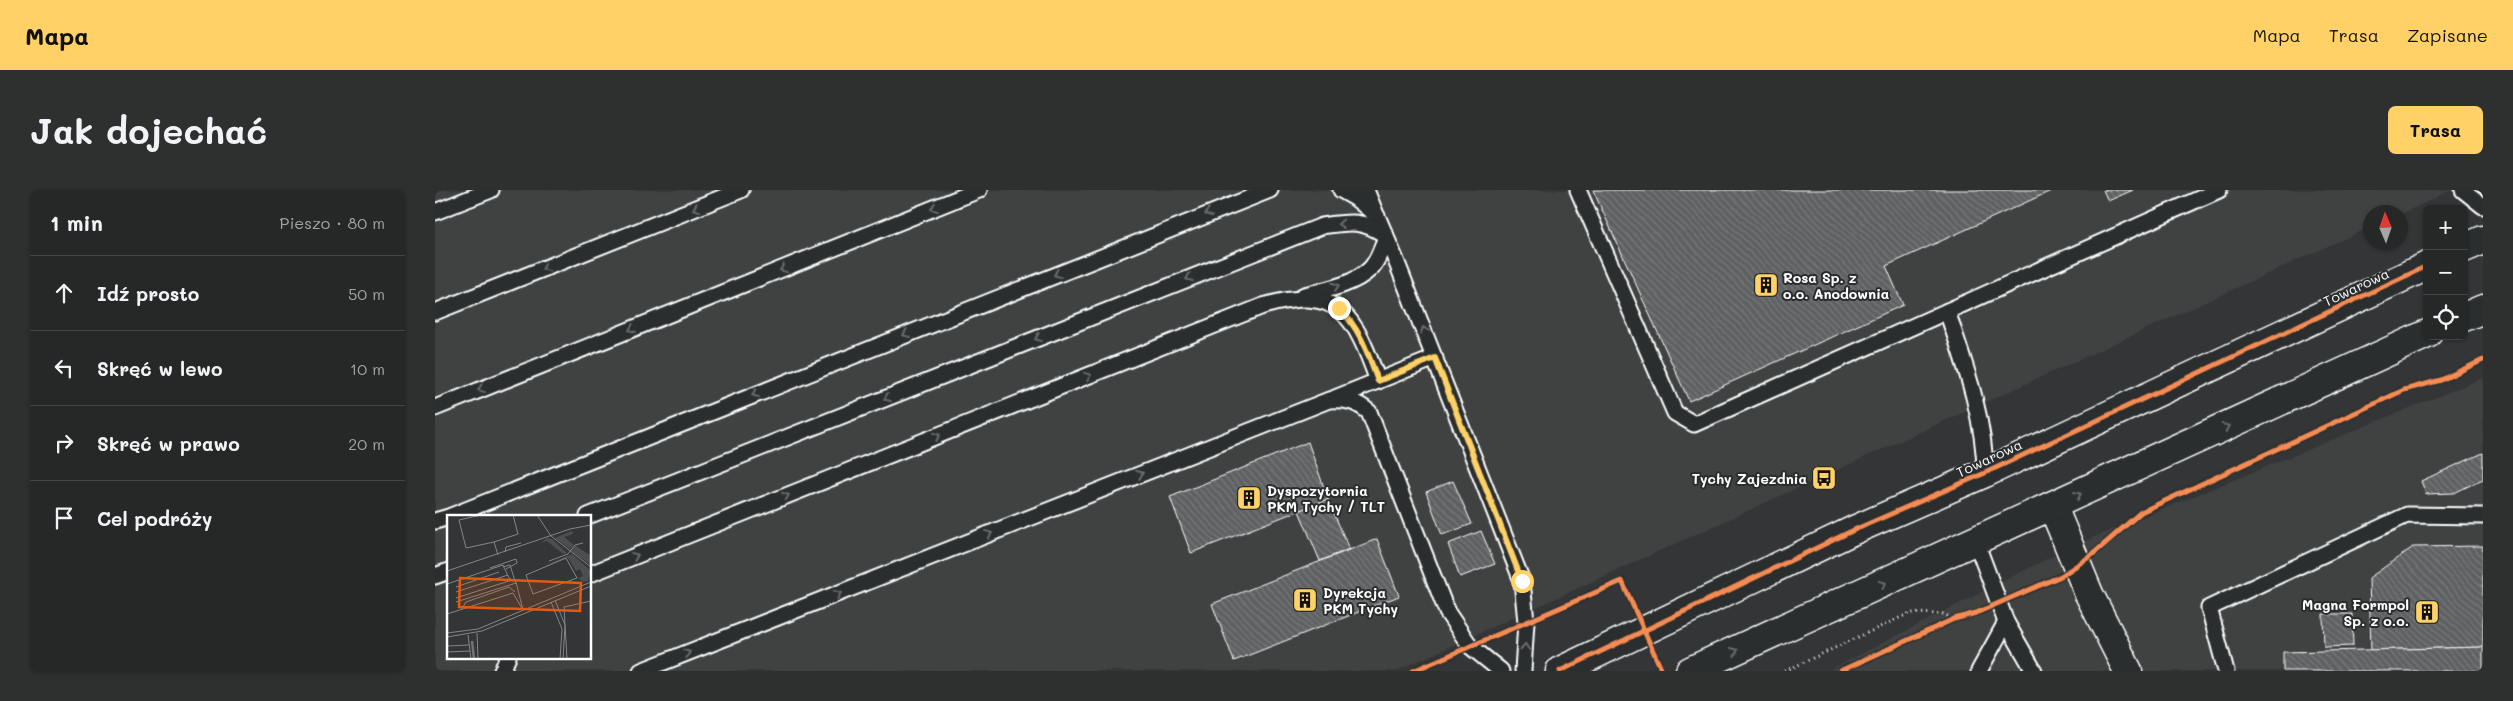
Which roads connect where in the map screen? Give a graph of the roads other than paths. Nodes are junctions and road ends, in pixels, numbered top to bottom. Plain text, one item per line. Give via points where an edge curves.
1 (491, 190) edge
2 (741, 190) edge
3 (979, 190) edge
4 (1270, 190) edge
5 (1341, 190) edge
6 (1366, 190) edge
7 (1578, 190) edge
8 (2219, 190) edge
9 (2463, 190) edge
10 (2483, 206) edge
11 (435, 212) edge
12 (1377, 216) junction
13 (1386, 236) junction
14 (2483, 240) edge
15 (2468, 246) edge
16 (2423, 268) edge
17 (1289, 299) junction
18 (2483, 309) edge
19 (1947, 311) junction
20 (435, 312) edge
21 (2468, 315) edge
22 (2423, 336) edge
23 (1435, 358) junction
24 (1378, 381) junction
25 (1329, 400) junction
26 (435, 408) edge
27 (1985, 473) junction
28 (2053, 507) junction
29 (455, 515) edge
30 (591, 515) edge
31 (2483, 516) edge
32 (1976, 542) junction
33 (447, 572) edge
34 (591, 574) edge
35 (435, 576) edge
36 (2006, 622) junction
37 (508, 658) edge
38 (502, 671) edge
39 (641, 671) edge
40 (1501, 671) edge
41 (1523, 671) edge
42 (1560, 671) edge
43 (1690, 671) edge
44 (1979, 671) edge
45 (2034, 671) edge
46 (2127, 671) edge
47 (2226, 671) edge

1 - 11 lane
2 -> 20 lane
3 -> 26 lane
4 -> 29 lane
5 - 12 lane
6 - 12 lane
7 - 19 lane via 1675,413 1694,424
8 - 19 lane
9 - 10 lane
12 - 13 lane
17 -> 13 lane via 1337,286 1370,269
23 -> 13 lane
13 -> 30 lane via 1373,226 1360,223 1322,226
14 - 15 street
16 - 27 street, Towarowa
17 - 24 lane via 1316,299 1339,308 1353,322 1362,338
34 -> 17 lane via 1263,306
18 - 21 street
19 - 27 lane via 1975,408
28 -> 22 street
23 - 24 lane
41 -> 23 lane via 1526,622 1522,581
24 - 25 lane
39 -> 25 lane
25 - 40 lane via 1357,402 1369,412 1447,612 1471,646
27 - 42 street, Towarowa via 1855,530
28 - 32 street
28 - 46 street via 2089,594
31 - 47 lane via 2407,515 2209,608
32 - 36 lane
43 -> 32 street
33 - 35 lane
36 - 44 lane
36 - 45 lane
37 - 38 lane

